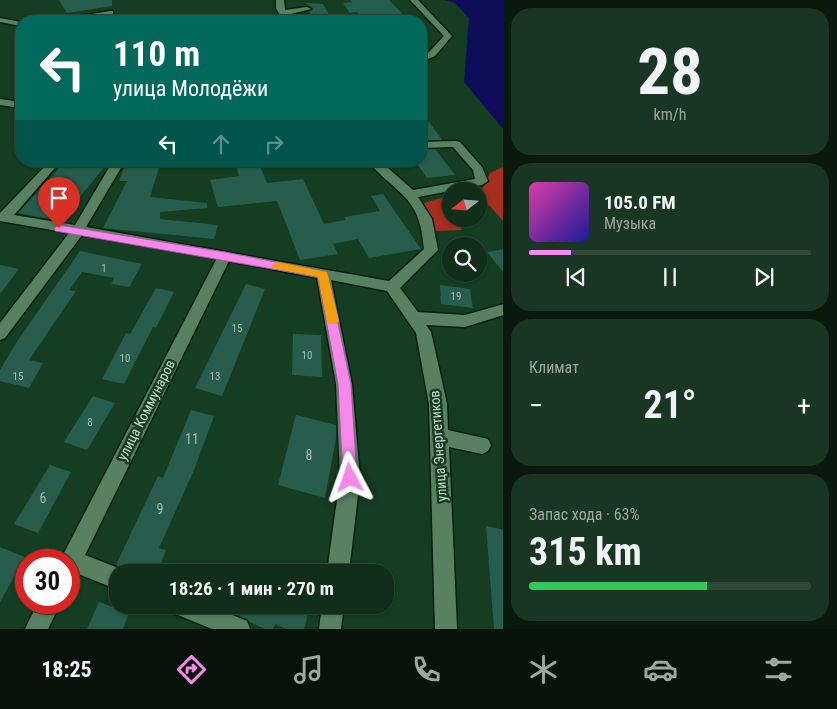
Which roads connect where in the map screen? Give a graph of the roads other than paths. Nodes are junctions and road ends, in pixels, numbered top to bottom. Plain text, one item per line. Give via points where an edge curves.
1 (414, 0) edge
2 (281, 7) edge
3 (307, 10) dead end
4 (110, 13) dead end
5 (96, 15) edge
6 (2, 23) edge
7 (15, 24) edge
8 (15, 28) edge
9 (427, 56) edge
10 (0, 102) edge
11 (15, 104) edge
12 (427, 145) edge
13 (50, 167) edge
14 (115, 167) edge
15 (379, 167) edge
16 (408, 195) junction
17 (2, 218) edge
18 (77, 232) junction
19 (225, 255) junction
20 (323, 274) junction
21 (392, 287) junction
22 (503, 309) edge
23 (413, 318) junction
24 (0, 334) edge
25 (440, 437) junction
26 (482, 445) dead end
27 (77, 549) edge
28 (339, 564) edge
29 (80, 566) edge
30 (109, 576) edge
31 (44, 614) edge
32 (203, 614) edge
33 (332, 614) edge
34 (36, 629) edge
35 (239, 629) edge
36 (330, 629) edge
37 (446, 629) edge

1 - 9 street via 448,36
2 - 3 street
4 - 5 street
6 - 7 street
6 - 8 street
10 - 11 street
12 - 16 street via 456,144 478,169 482,181
13 - 17 street
14 - 18 street
15 - 16 street
16 - 21 street via 424,215 431,250
17 - 18 street
18 - 19 street
18 - 24 street
19 - 20 street
19 - 27 street, улица Коммунаров
20 - 21 street
20 - 28 street via 344,384 350,478
21 - 23 street, улица Энергетиков
22 - 23 street via 466,321
23 - 25 street, улица Энергетиков via 423,332 438,404
25 - 26 street
25 - 37 street, улица Энергетиков
29 - 30 street
31 - 34 street
32 - 35 street
33 - 36 street

